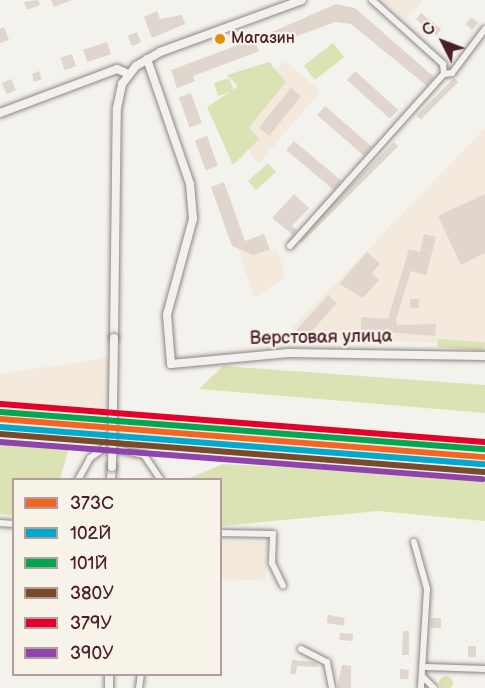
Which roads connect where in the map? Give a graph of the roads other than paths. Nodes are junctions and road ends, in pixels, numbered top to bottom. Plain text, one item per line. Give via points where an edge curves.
1 (302, 0) edge
2 (372, 0) edge
3 (485, 29) edge
4 (147, 58) junction
5 (129, 74) junction
6 (444, 74) junction
7 (0, 113) edge
8 (290, 246) dead end
9 (485, 356) edge
10 (79, 478) edge
11 (111, 478) edge
12 (159, 478) edge
13 (222, 533) edge
14 (414, 542) dead end
15 (283, 586) dead end
16 (301, 649) dead end
17 (427, 667) junction
18 (485, 669) edge
19 (424, 678) junction
20 (332, 688) edge
21 (421, 688) edge
22 (434, 688) edge

1 - 4 street
2 - 6 street via 443,64
3 - 6 street via 452,73
4 - 5 street
4 - 9 street, Верстовая улица via 190,184 193,219 166,315 166,354 176,366 288,353
5 - 7 street via 117,69
5 - 11 street, bridge via 117,108
6 - 8 street
10 - 12 street via 90,458 106,447 144,455
13 - 15 street via 273,534 272,564
14 - 17 street via 427,589
16 - 20 street via 327,662
17 - 18 street
17 - 19 street
19 - 21 street
19 - 22 street

